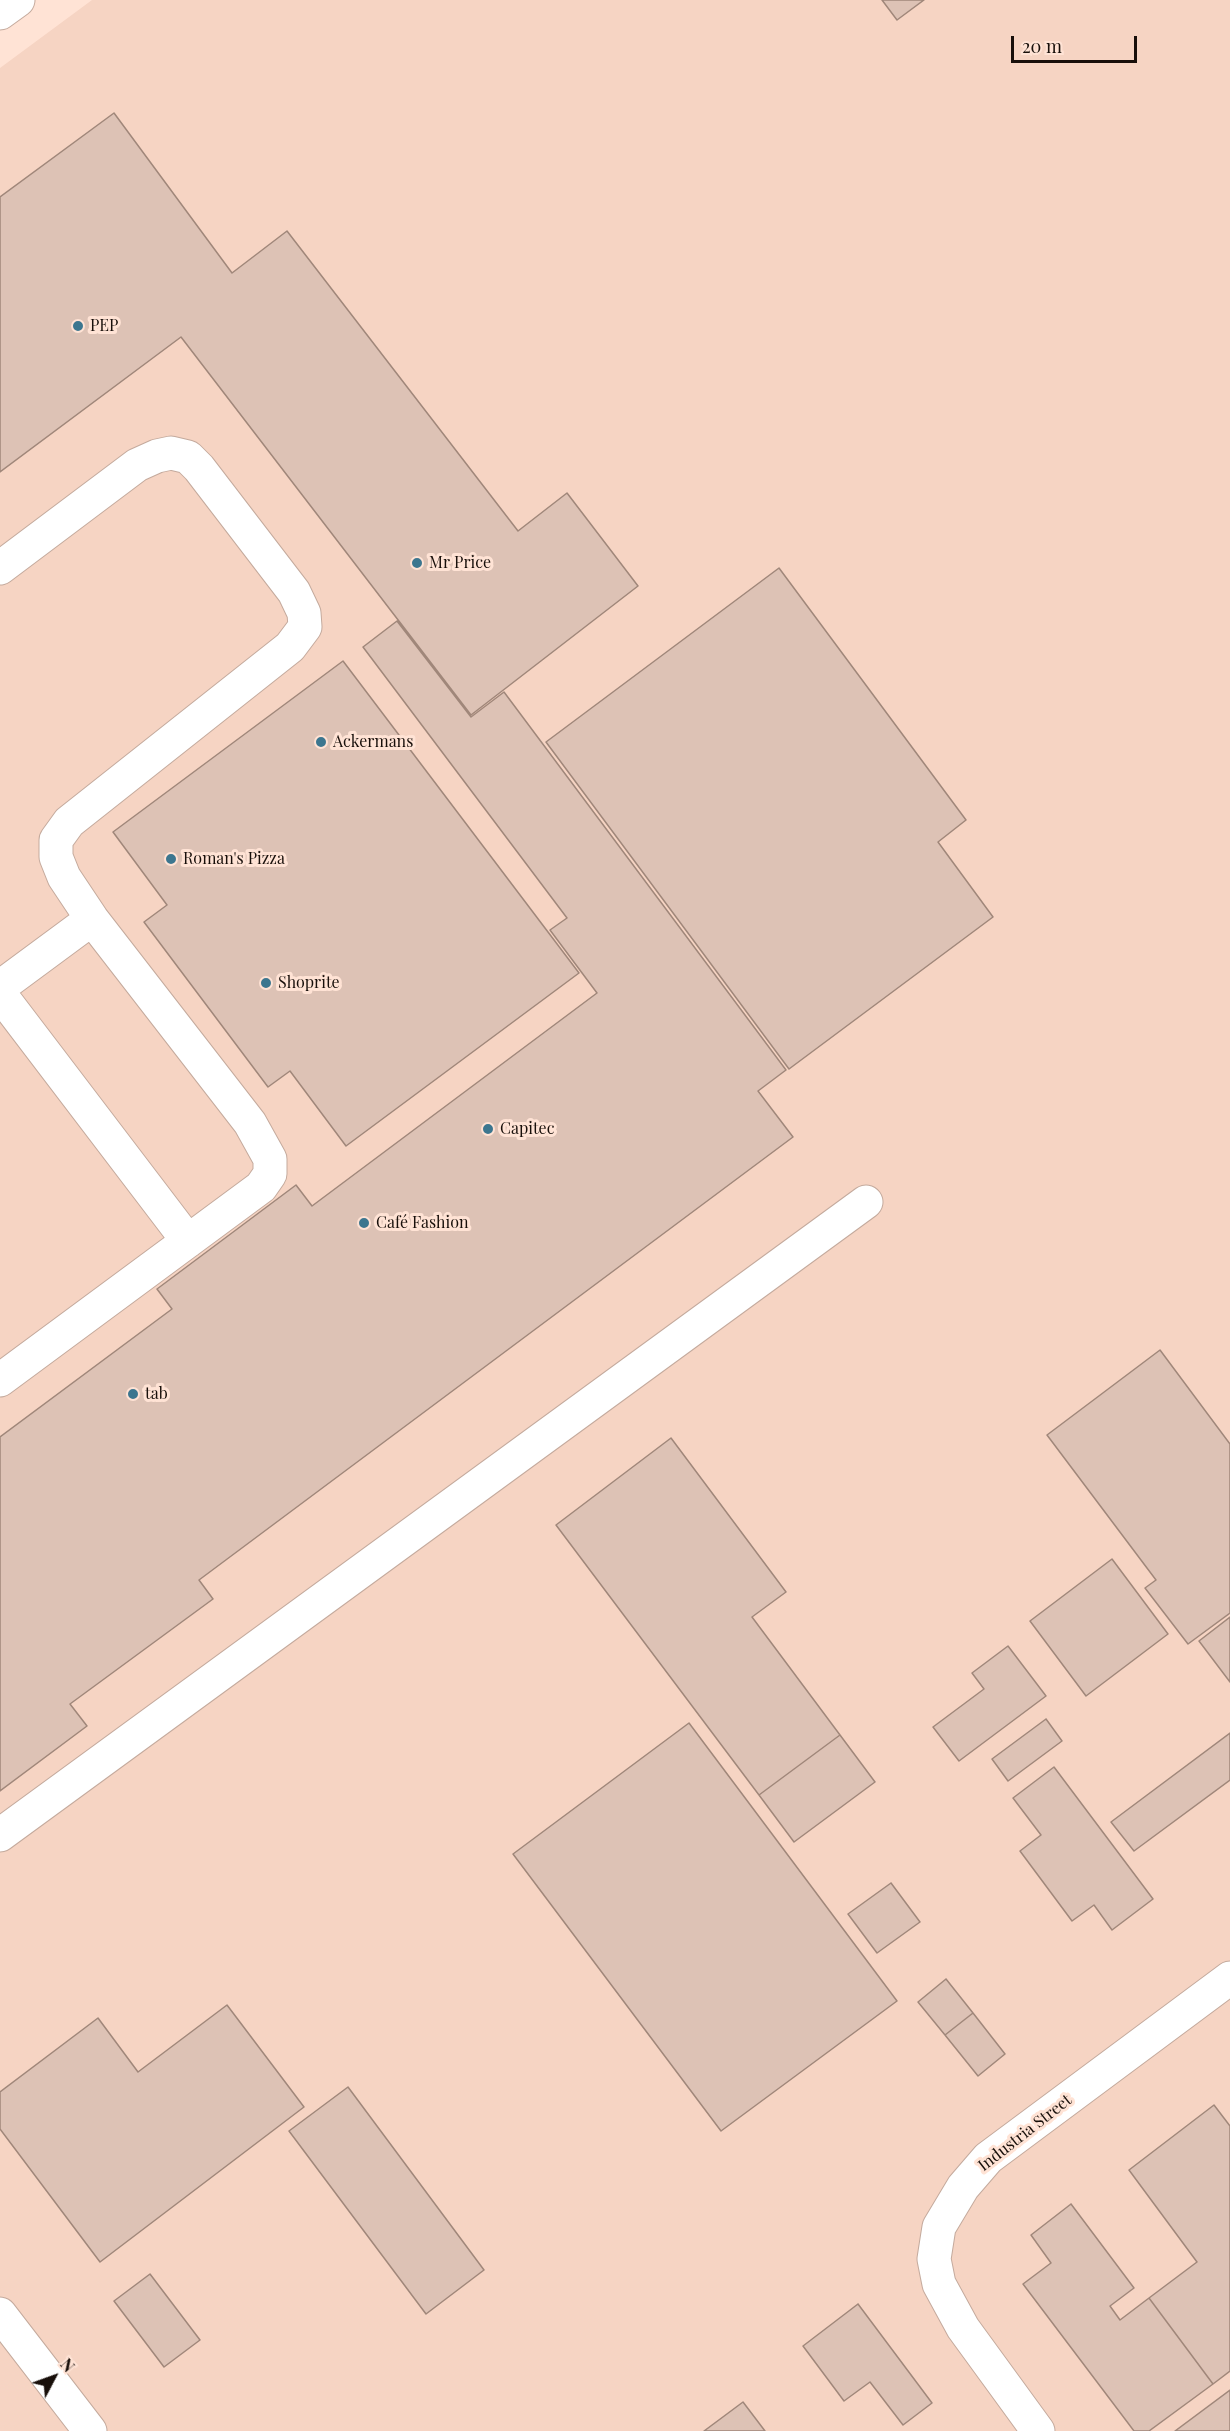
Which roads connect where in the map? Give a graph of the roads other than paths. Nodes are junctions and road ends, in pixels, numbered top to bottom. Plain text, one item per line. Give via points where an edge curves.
1 (18, 0) edge
2 (0, 13) edge
3 (0, 567) edge
4 (92, 919) junction
5 (0, 987) edge
6 (0, 994) edge
7 (866, 1202) dead end
8 (188, 1241) junction
9 (0, 1380) edge
10 (0, 1835) edge
11 (1230, 1978) edge
12 (0, 2313) edge
13 (90, 2431) edge
14 (1038, 2431) edge

1 - 2 street
3 - 4 street via 137,465 171,453 188,457 199,468 294,592 304,613 305,627 290,647 69,822 56,840 56,857 64,877
4 - 5 street
4 - 8 street via 250,1123 270,1159 270,1174 261,1187
6 - 8 street
7 - 10 street
8 - 9 street
11 - 14 street, Industria Street via 988,2158 963,2187 939,2227 934,2259 939,2284 963,2328
12 - 13 street

